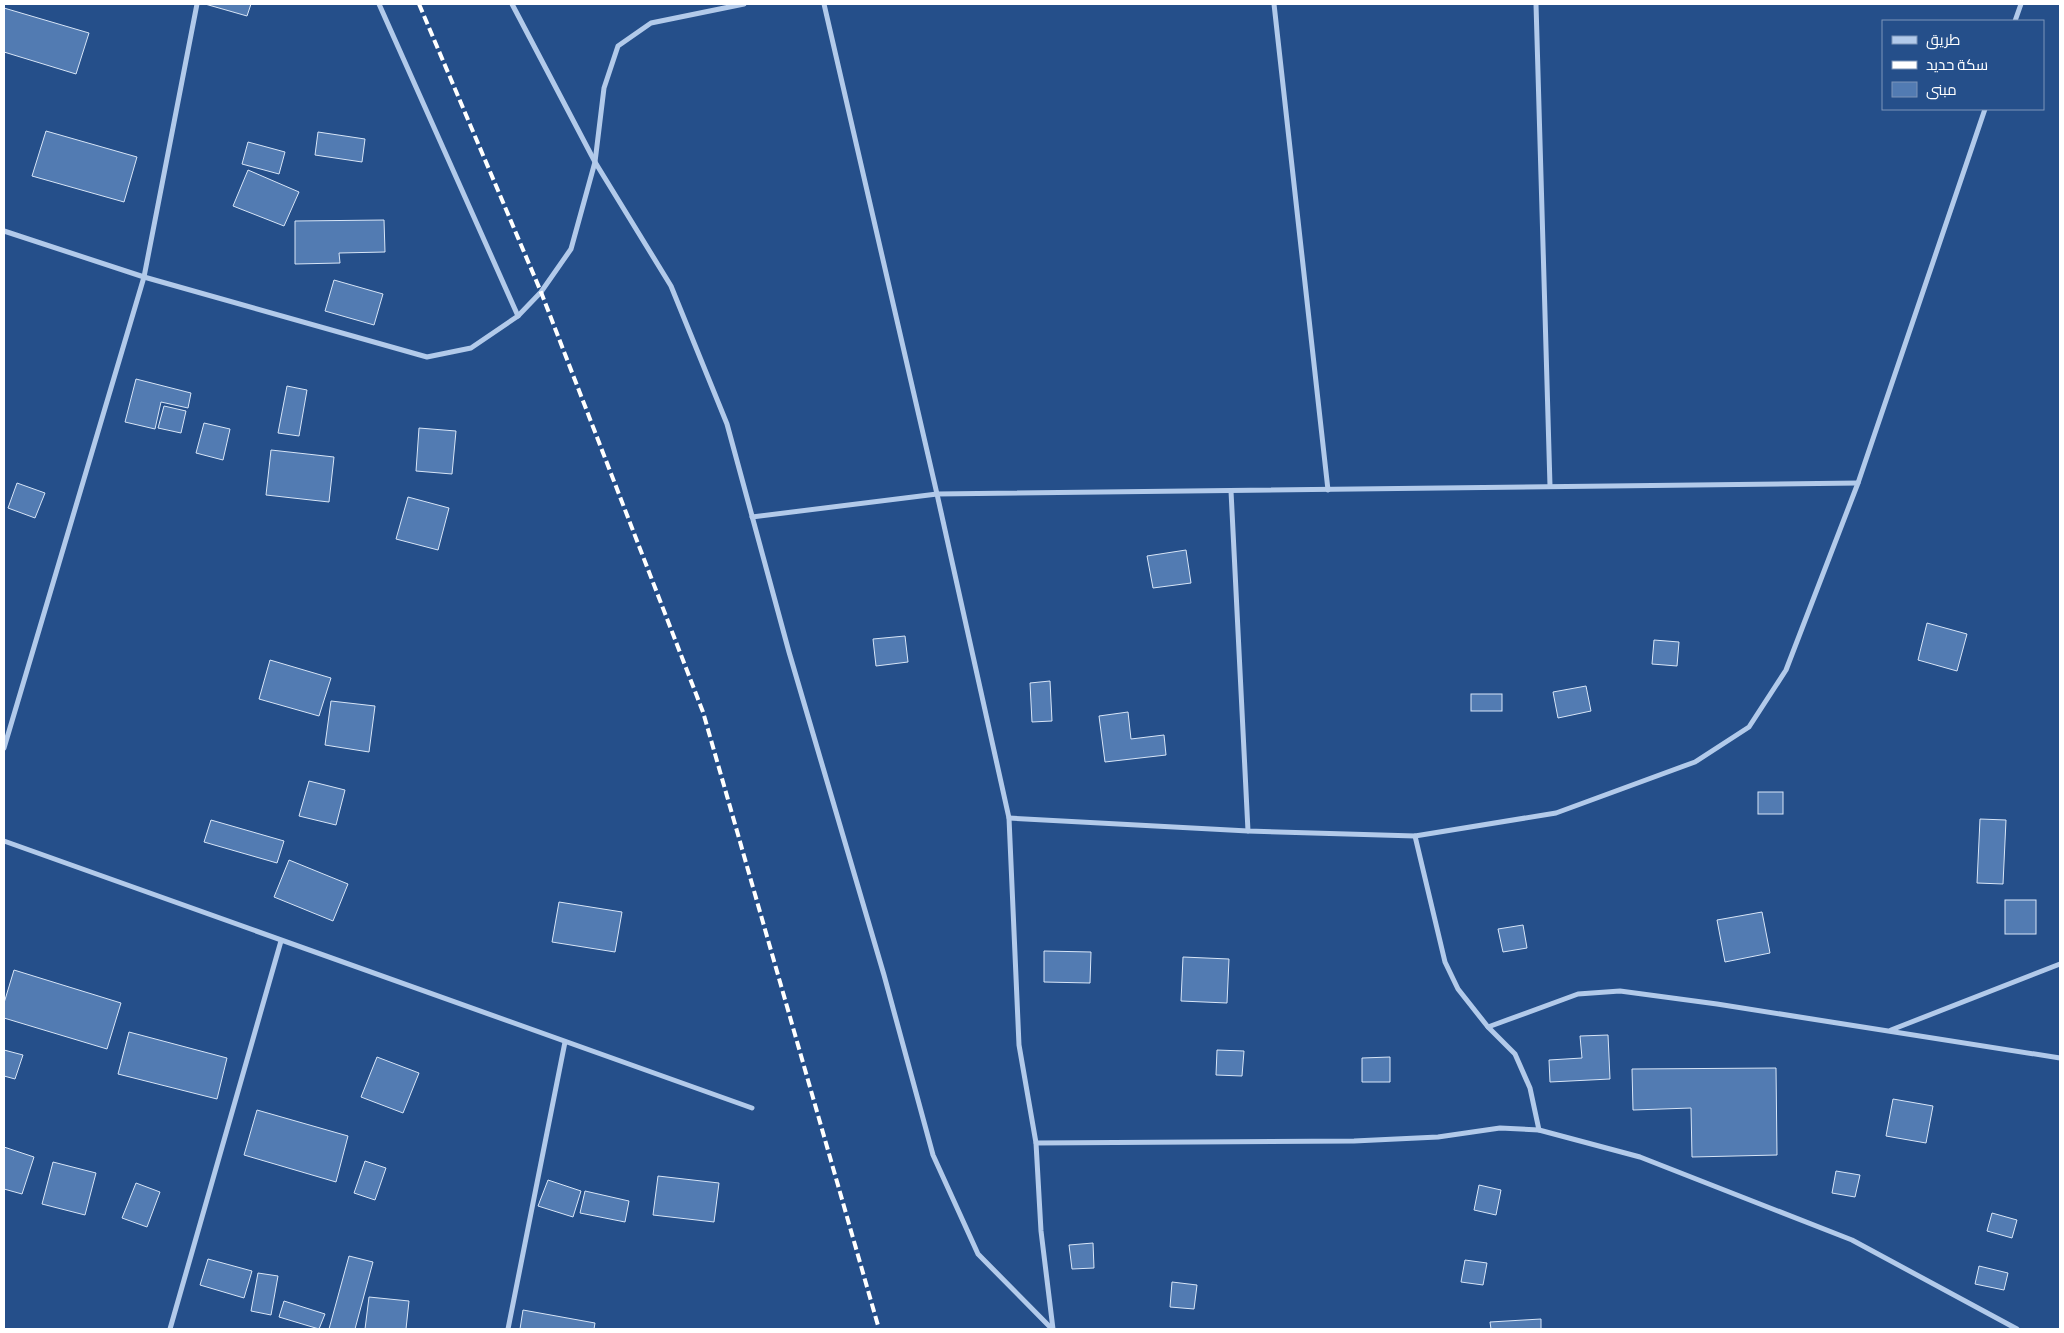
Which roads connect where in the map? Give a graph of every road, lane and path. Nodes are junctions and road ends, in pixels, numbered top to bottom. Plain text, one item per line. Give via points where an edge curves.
1 (196, 4) edge
2 (379, 4) edge
3 (512, 4) edge
4 (744, 4) edge
5 (824, 4) edge
6 (1274, 4) edge
7 (1536, 4) edge
8 (2021, 4) edge
9 (2015, 20) edge
10 (1985, 110) edge
11 (595, 162) junction
12 (4, 231) edge
13 (144, 277) junction
14 (518, 316) junction
15 (1858, 483) junction
16 (1550, 486) junction
17 (1328, 490) junction
18 (1231, 491) junction
19 (937, 494) junction
20 (752, 517) junction
21 (4, 748) edge
22 (1009, 818) junction
23 (1248, 830) junction
24 (1415, 836) junction
25 (4, 841) edge
26 (281, 941) junction
27 (2060, 964) edge
28 (1488, 1027) junction
29 (1890, 1031) junction
30 (565, 1042) junction
31 (2060, 1058) edge
32 (752, 1108) dead end
33 (1539, 1130) junction
34 (1036, 1143) junction
35 (170, 1329) edge
36 (508, 1329) edge
37 (1052, 1329) edge
38 (2017, 1329) edge

1 - 13 street
2 - 14 street
3 - 11 street
4 - 11 street via 652,23 618,46 604,88
5 - 19 street
6 - 17 street
7 - 16 street
8 - 9 street
10 - 15 street
11 - 14 street via 571,249 542,292
11 - 20 street via 671,286 727,424
12 - 13 street
13 - 14 street via 426,357 471,348
13 - 21 street
15 - 16 street
15 - 24 street via 1786,670 1749,727 1695,762 1556,813
16 - 17 street
17 - 18 street
18 - 19 street
18 - 23 street
19 - 20 street
19 - 22 street
20 - 37 street via 884,975 932,1155 978,1254
22 - 23 street
22 - 34 street via 1019,1045
23 - 24 street
24 - 28 street via 1445,962 1458,988
25 - 26 street
26 - 30 street
26 - 35 street
27 - 29 street
28 - 29 street via 1578,994 1620,991
28 - 33 street via 1515,1054 1530,1088
29 - 31 street
30 - 32 street
30 - 36 street
33 - 34 street via 1500,1128 1438,1137 1354,1141
33 - 38 street via 1640,1157 1852,1240
34 - 37 street via 1041,1231

